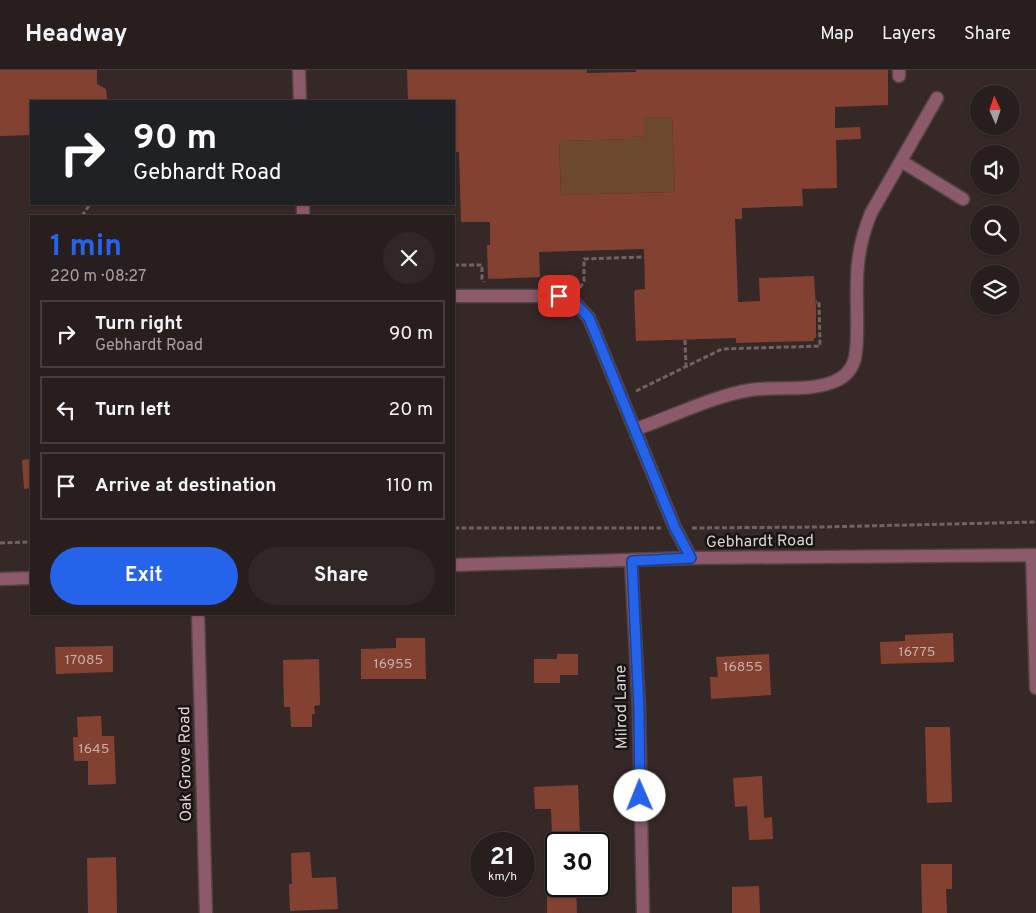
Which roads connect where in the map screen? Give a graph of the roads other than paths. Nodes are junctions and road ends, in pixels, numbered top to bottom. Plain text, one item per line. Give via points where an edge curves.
1 (299, 70) edge
2 (937, 98) dead end
3 (300, 100) edge
4 (901, 161) junction
5 (963, 199) dead end
6 (455, 296) edge
7 (636, 430) junction
8 (1034, 555) edge
9 (691, 558) junction
10 (632, 561) junction
11 (455, 565) edge
12 (30, 578) edge
13 (0, 579) edge
14 (198, 615) edge
15 (1036, 688) edge
16 (206, 913) edge
17 (643, 913) edge

1 - 3 street
2 - 4 street
4 - 5 street
4 - 7 street via 871,213 860,242 856,275 856,350 848,374 818,386 743,392 704,403
6 - 7 street via 559,296 577,305 589,318
7 - 9 street via 675,528
8 - 9 street, Gebhardt Road
8 - 15 street
9 - 10 street, Gebhardt Road
10 - 11 street, Gebhardt Road
10 - 17 street, Milrod Lane
12 - 13 street
14 - 16 street, Oak Grove Road

